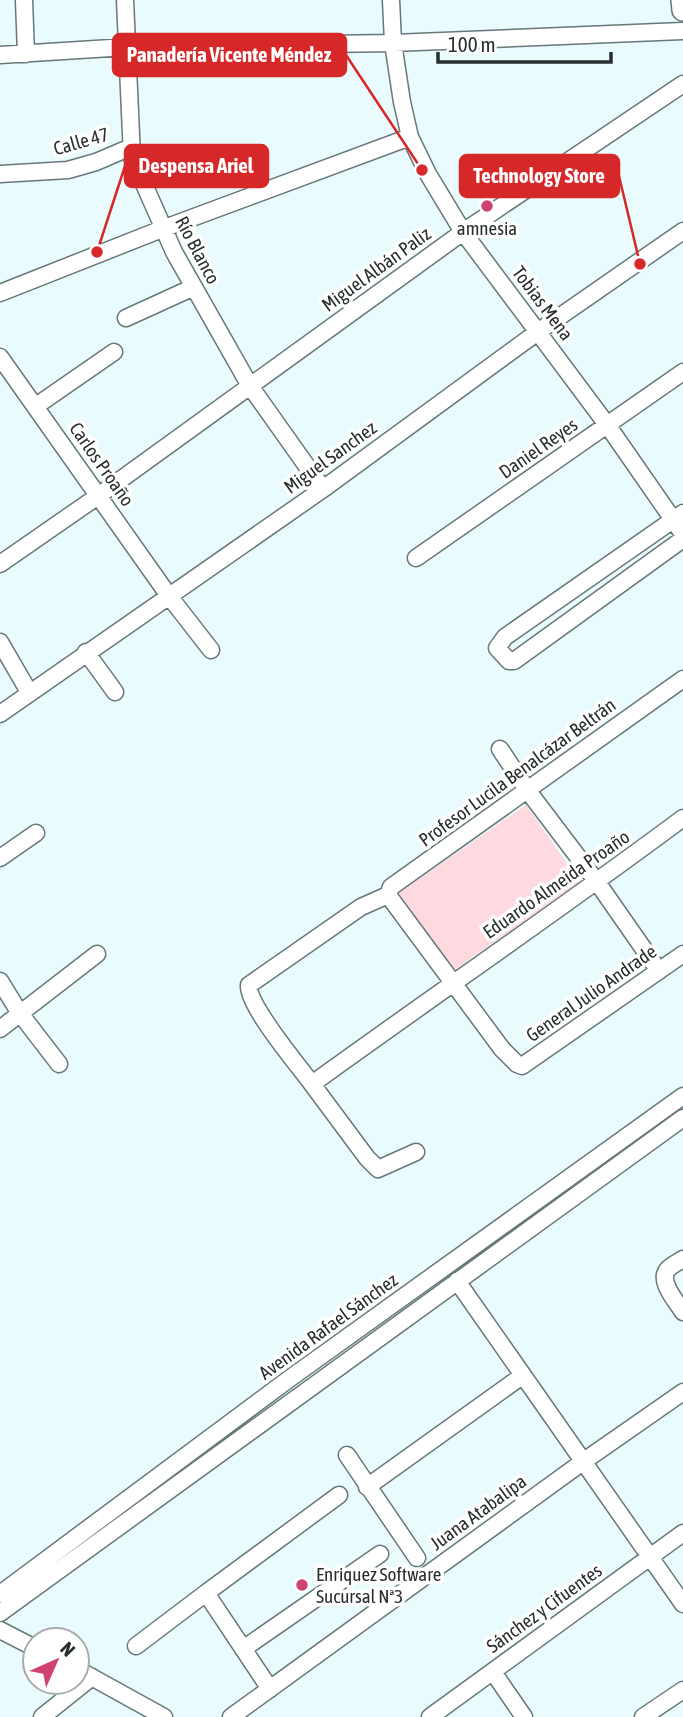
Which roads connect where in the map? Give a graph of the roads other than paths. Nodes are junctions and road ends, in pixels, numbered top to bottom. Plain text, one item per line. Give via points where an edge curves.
1 (24, 0) edge
2 (125, 0) edge
3 (391, 0) edge
4 (682, 0) edge
5 (683, 10) edge
6 (683, 31) edge
7 (393, 43) junction
8 (127, 47) junction
9 (26, 54) junction
10 (0, 55) edge
11 (683, 84) edge
12 (410, 137) junction
13 (131, 147) junction
14 (0, 174) edge
15 (162, 229) junction
16 (683, 231) edge
17 (463, 232) junction
18 (194, 287) junction
19 (0, 293) edge
20 (127, 318) dead end
21 (538, 331) junction
22 (114, 352) dead end
23 (0, 357) edge
24 (683, 372) edge
25 (250, 386) junction
26 (36, 407) junction
27 (608, 426) junction
28 (323, 489) junction
29 (98, 496) junction
30 (680, 527) edge
31 (416, 558) dead end
32 (0, 564) edge
33 (169, 596) junction
34 (0, 642) edge
35 (211, 650) dead end
36 (86, 652) junction
37 (683, 679) edge
38 (29, 692) junction
39 (115, 692) dead end
40 (0, 714) edge
41 (500, 749) dead end
42 (527, 791) junction
43 (683, 818) edge
44 (36, 833) dead end
45 (0, 858) edge
46 (597, 882) junction
47 (390, 899) junction
48 (97, 954) dead end
49 (683, 954) edge
50 (659, 971) junction
51 (0, 981) edge
52 (452, 982) junction
53 (19, 1012) junction
54 (0, 1029) edge
55 (59, 1064) dead end
56 (312, 1084) junction
57 (683, 1096) edge
58 (683, 1118) edge
59 (416, 1152) dead end
60 (683, 1259) edge
61 (457, 1281) junction
62 (683, 1312) edge
63 (522, 1376) junction
64 (683, 1392) edge
65 (347, 1455) dead end
66 (584, 1461) junction
67 (367, 1486) junction
68 (339, 1494) dead end
69 (683, 1533) edge
70 (380, 1554) dead end
71 (650, 1556) junction
72 (417, 1558) dead end
73 (206, 1593) junction
74 (0, 1594) edge
75 (683, 1604) edge
76 (0, 1612) edge
77 (0, 1630) edge
78 (21, 1641) edge
79 (136, 1646) dead end
80 (243, 1649) junction
81 (493, 1672) junction
82 (91, 1677) edge
83 (270, 1689) junction
84 (683, 1690) edge
85 (62, 1696) edge
86 (42, 1717) edge
87 (164, 1717) edge
88 (232, 1717) edge
89 (430, 1717) edge
90 (524, 1717) edge
91 (643, 1717) edge

1 - 9 street
2 - 8 street, Río Blanco
3 - 7 street, Tobias Mena
4 - 5 main road
6 - 7 street
7 - 8 street
7 - 12 street, Tobias Mena
8 - 9 street
8 - 13 street, Río Blanco
9 - 10 street
11 - 17 street, Miguel Albán Paliz
12 - 15 street
12 - 17 street, Tobias Mena
13 - 14 street, Calle 47 via 68,170
13 - 15 street, Río Blanco
15 - 18 street, Río Blanco
15 - 19 street
16 - 21 street, Miguel Sanchez
17 - 21 street, Tobias Mena
17 - 25 street, Miguel Albán Paliz
18 - 20 street
18 - 25 street, Río Blanco
21 - 27 street, Tobias Mena
21 - 28 street, Miguel Sanchez
22 - 26 street
23 - 26 street, Carlos Proaño
24 - 27 street, Daniel Reyes
25 - 28 street, Río Blanco
25 - 29 street, Miguel Albán Paliz
26 - 29 street, Carlos Proaño
27 - 30 street, Tobias Mena
27 - 31 street, Daniel Reyes
28 - 33 street, Miguel Sanchez
29 - 32 street, Miguel Albán Paliz
29 - 33 street, Carlos Proaño
30 - 30 street via 505,637 497,648 514,661
33 - 35 street, Carlos Proaño
33 - 36 street, Miguel Sanchez
34 - 38 street
36 - 38 street, Miguel Sanchez
36 - 39 street
37 - 42 street, Profesor Lucila Benalcázar Beltrán
38 - 40 street, Miguel Sanchez
41 - 42 street
42 - 46 street
42 - 47 street, Profesor Lucila Benalcázar Beltrán via 391,887
43 - 46 street, Eduardo Almeida Proaño
44 - 45 street
46 - 50 street
46 - 52 street, Eduardo Almeida Proaño
47 - 52 street
47 - 56 street, Profesor Lucila Benalcázar Beltrán via 361,906 249,985 259,1012
48 - 53 street
49 - 50 street, General Julio Andrade
50 - 52 street, General Julio Andrade via 522,1066 502,1049
51 - 53 street
52 - 56 street, Eduardo Almeida Proaño
53 - 54 street
53 - 55 street
56 - 59 street via 378,1169
57 - 74 street, Avenida Rafael Sánchez
58 - 61 street, Avenida Rafael Sánchez
60 - 62 street via 667,1269 664,1278
61 - 63 street
61 - 76 street, Avenida Rafael Sánchez
63 - 66 street
63 - 67 street
64 - 66 street, Juana Atabalipa
65 - 67 street
66 - 71 street
66 - 83 street, Juana Atabalipa
67 - 72 street
68 - 73 street
69 - 71 street, Sánchez y Cifuentes
70 - 80 street
71 - 75 street
71 - 81 street, Sánchez y Cifuentes
73 - 79 street
73 - 80 street
77 - 78 street
80 - 83 street
81 - 89 street, Sánchez y Cifuentes
81 - 90 street
82 - 87 street
83 - 88 street, Juana Atabalipa
84 - 91 street
85 - 86 street

